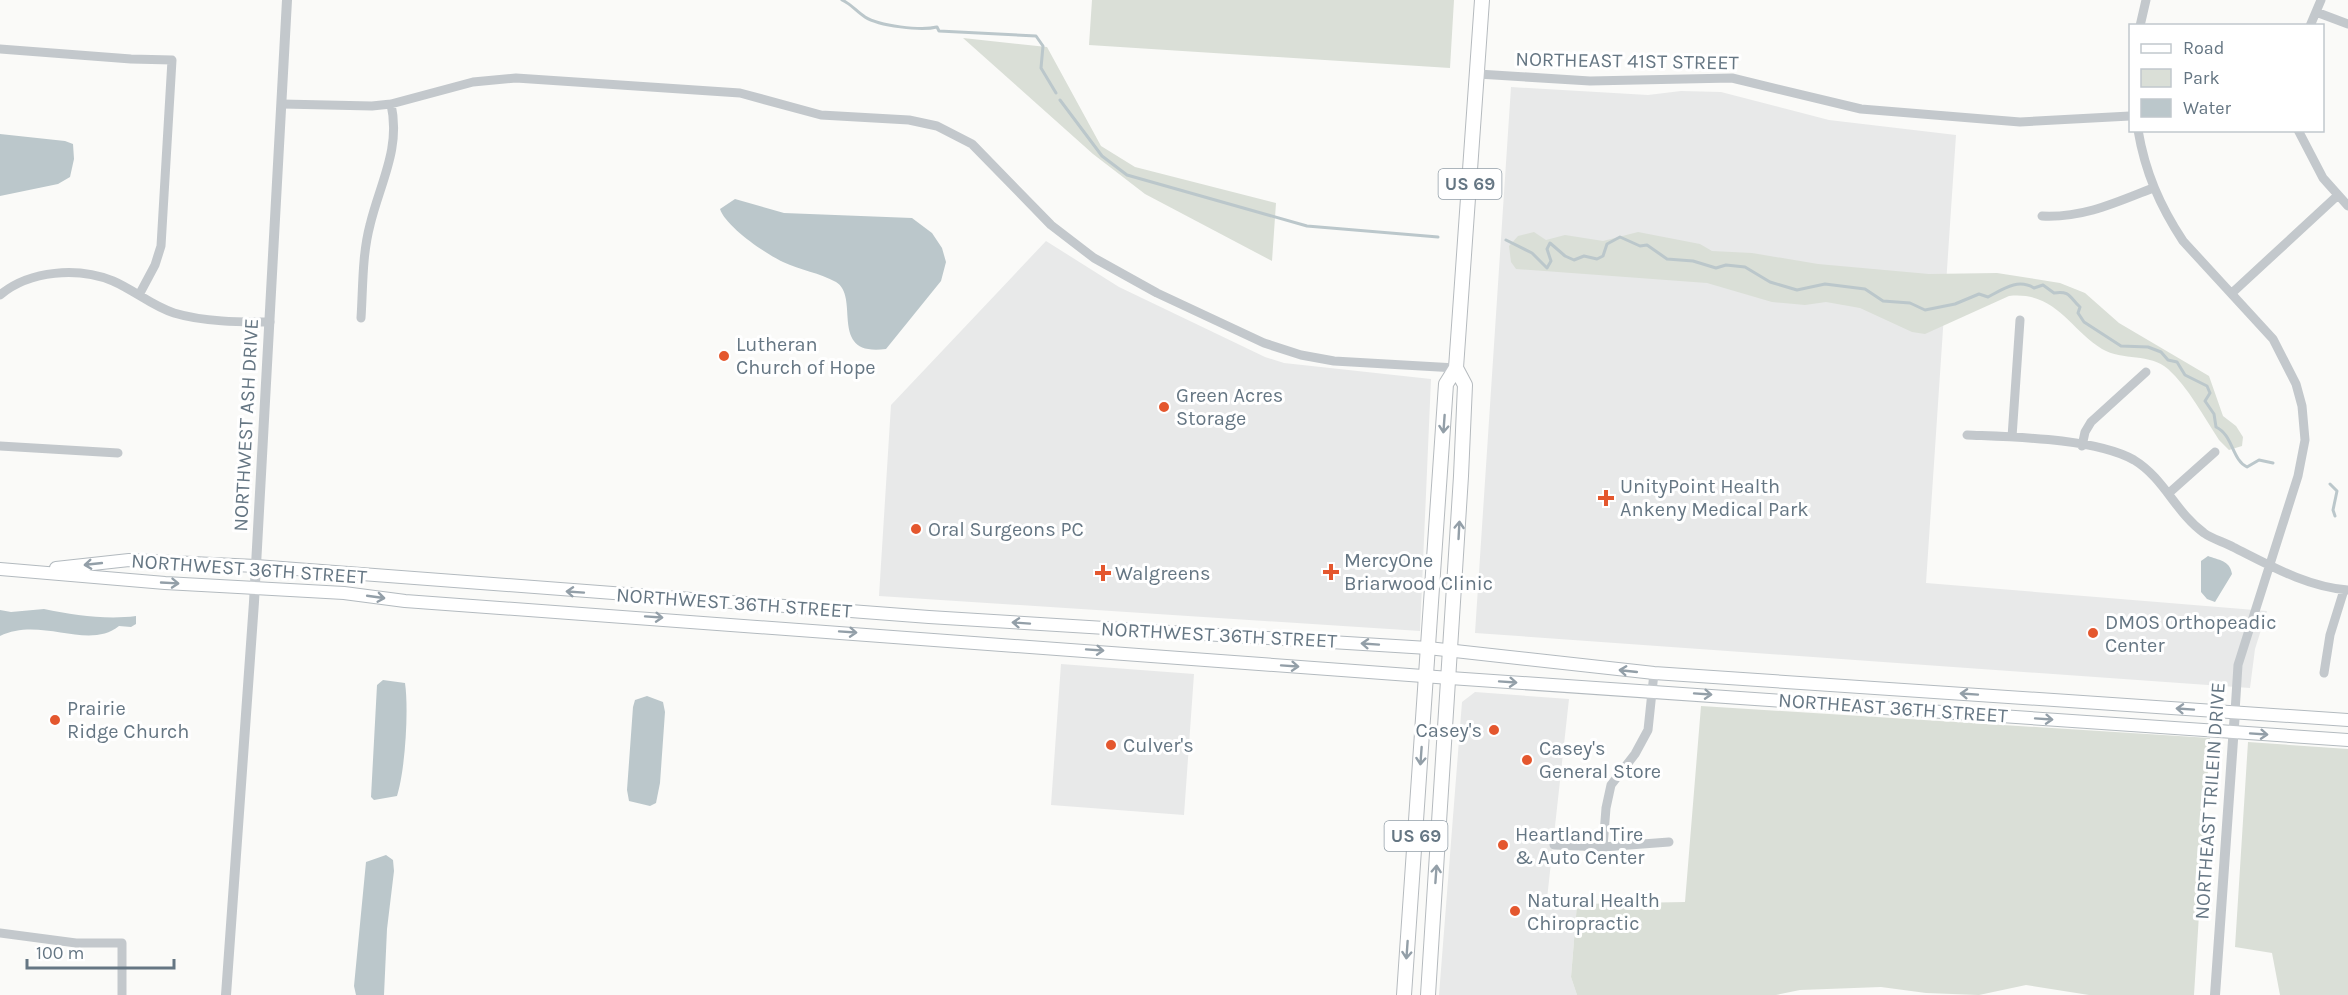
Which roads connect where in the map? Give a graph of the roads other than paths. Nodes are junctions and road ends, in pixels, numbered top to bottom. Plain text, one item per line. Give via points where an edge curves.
1 (287, 0) edge
2 (1482, 0) edge
3 (2146, 0) edge
4 (2321, 0) edge
5 (2316, 12) junction
6 (2140, 24) edge
7 (2311, 24) edge
8 (2348, 24) edge
9 (0, 49) edge
10 (1478, 74) junction
11 (282, 104) junction
12 (391, 104) junction
13 (2129, 116) edge
14 (2138, 132) edge
15 (2299, 132) edge
16 (2153, 188) junction
17 (2337, 196) junction
18 (2348, 206) edge
19 (2042, 216) dead end
20 (2232, 293) junction
21 (0, 295) edge
22 (139, 295) junction
23 (361, 318) dead end
24 (2020, 320) dead end
25 (270, 322) junction
26 (1456, 368) junction
27 (2146, 372) dead end
28 (1967, 435) dead end
29 (2012, 436) junction
30 (0, 446) edge
31 (2082, 446) junction
32 (2215, 452) dead end
33 (118, 453) dead end
34 (2169, 493) junction
35 (2269, 565) junction
36 (256, 566) junction
37 (0, 569) edge
38 (28, 571) junction
39 (255, 587) junction
40 (2346, 590) edge
41 (1440, 649) junction
42 (1654, 673) junction
43 (2324, 673) dead end
44 (1438, 677) junction
45 (1653, 691) junction
46 (2235, 712) junction
47 (2348, 720) edge
48 (2233, 732) junction
49 (2348, 740) edge
50 (1669, 842) dead end
51 (1554, 845) dead end
52 (1603, 847) junction
53 (0, 933) edge
54 (122, 995) edge
55 (226, 995) edge
56 (1404, 995) edge
57 (1428, 995) edge
58 (2215, 995) edge

1 - 11 street, NORTHWEST ASH DRIVE
2 - 10 main road, US 69
3 - 6 street
4 - 5 street
5 - 7 street
5 - 8 street
9 - 22 street via 172,60 161,246
10 - 13 street, NORTHEAST 41ST STREET via 1562,81 1732,78 1861,109 2020,122
10 - 26 main road, US 69
11 - 12 street
11 - 25 street, NORTHWEST ASH DRIVE
12 - 23 street via 395,141 369,226
12 - 26 street via 473,82 516,78 740,93 821,115 909,120 937,126 972,144 1051,225 1094,258 1157,293 1301,355 1334,361
14 - 16 street, NORTHEAST TRILEIN DRIVE
15 - 17 street via 2311,159
16 - 19 street via 2068,218
16 - 20 street, NORTHEAST TRILEIN DRIVE via 2183,241
17 - 18 street
17 - 20 street
20 - 35 street, NORTHEAST TRILEIN DRIVE via 2273,339 2296,384 2302,406 2301,465
21 - 22 street via 30,279 66,272 115,282
22 - 25 street via 183,315
24 - 29 street
25 - 36 street, NORTHWEST ASH DRIVE
26 -> 41 main road, US 69 via 1446,384
41 -> 26 main road, US 69 via 1466,385
27 - 31 street via 2091,422
28 - 29 street
29 - 31 street
30 - 33 street
31 - 34 street via 2105,449 2136,462
32 - 34 street
34 - 35 street via 2204,533
35 - 40 street via 2314,583
35 - 46 street, NORTHEAST TRILEIN DRIVE via 2238,666
36 -> 38 main road, NORTHWEST 36TH STREET via 129,560
36 - 39 street, NORTHWEST ASH DRIVE
41 -> 36 main road, NORTHWEST 36TH STREET via 918,616
37 - 38 main road, NORTHWEST 36TH STREET
38 -> 39 main road, NORTHWEST 36TH STREET
39 -> 44 main road, NORTHWEST 36TH STREET
39 - 55 street, NORTHWEST ASH DRIVE
40 - 43 street via 2330,635
42 -> 41 main road, NORTHEAST 36TH STREET
41 - 44 main road, US 69
41 - 44 main road, US 69
42 - 45 street
46 -> 42 main road, NORTHEAST 36TH STREET
44 -> 45 main road, NORTHEAST 36TH STREET
44 -> 56 main road, US 69
57 -> 44 main road, US 69
45 -> 48 main road, NORTHEAST 36TH STREET
45 - 52 street via 1648,730 1642,744 1618,774 1607,798
46 - 47 main road, NORTHEAST 36TH STREET
46 - 48 street, NORTHEAST TRILEIN DRIVE
48 -> 49 main road, NORTHEAST 36TH STREET
48 - 58 street, NORTHEAST TRILEIN DRIVE
50 - 52 street
51 - 52 street
53 - 54 street via 68,942 122,943

